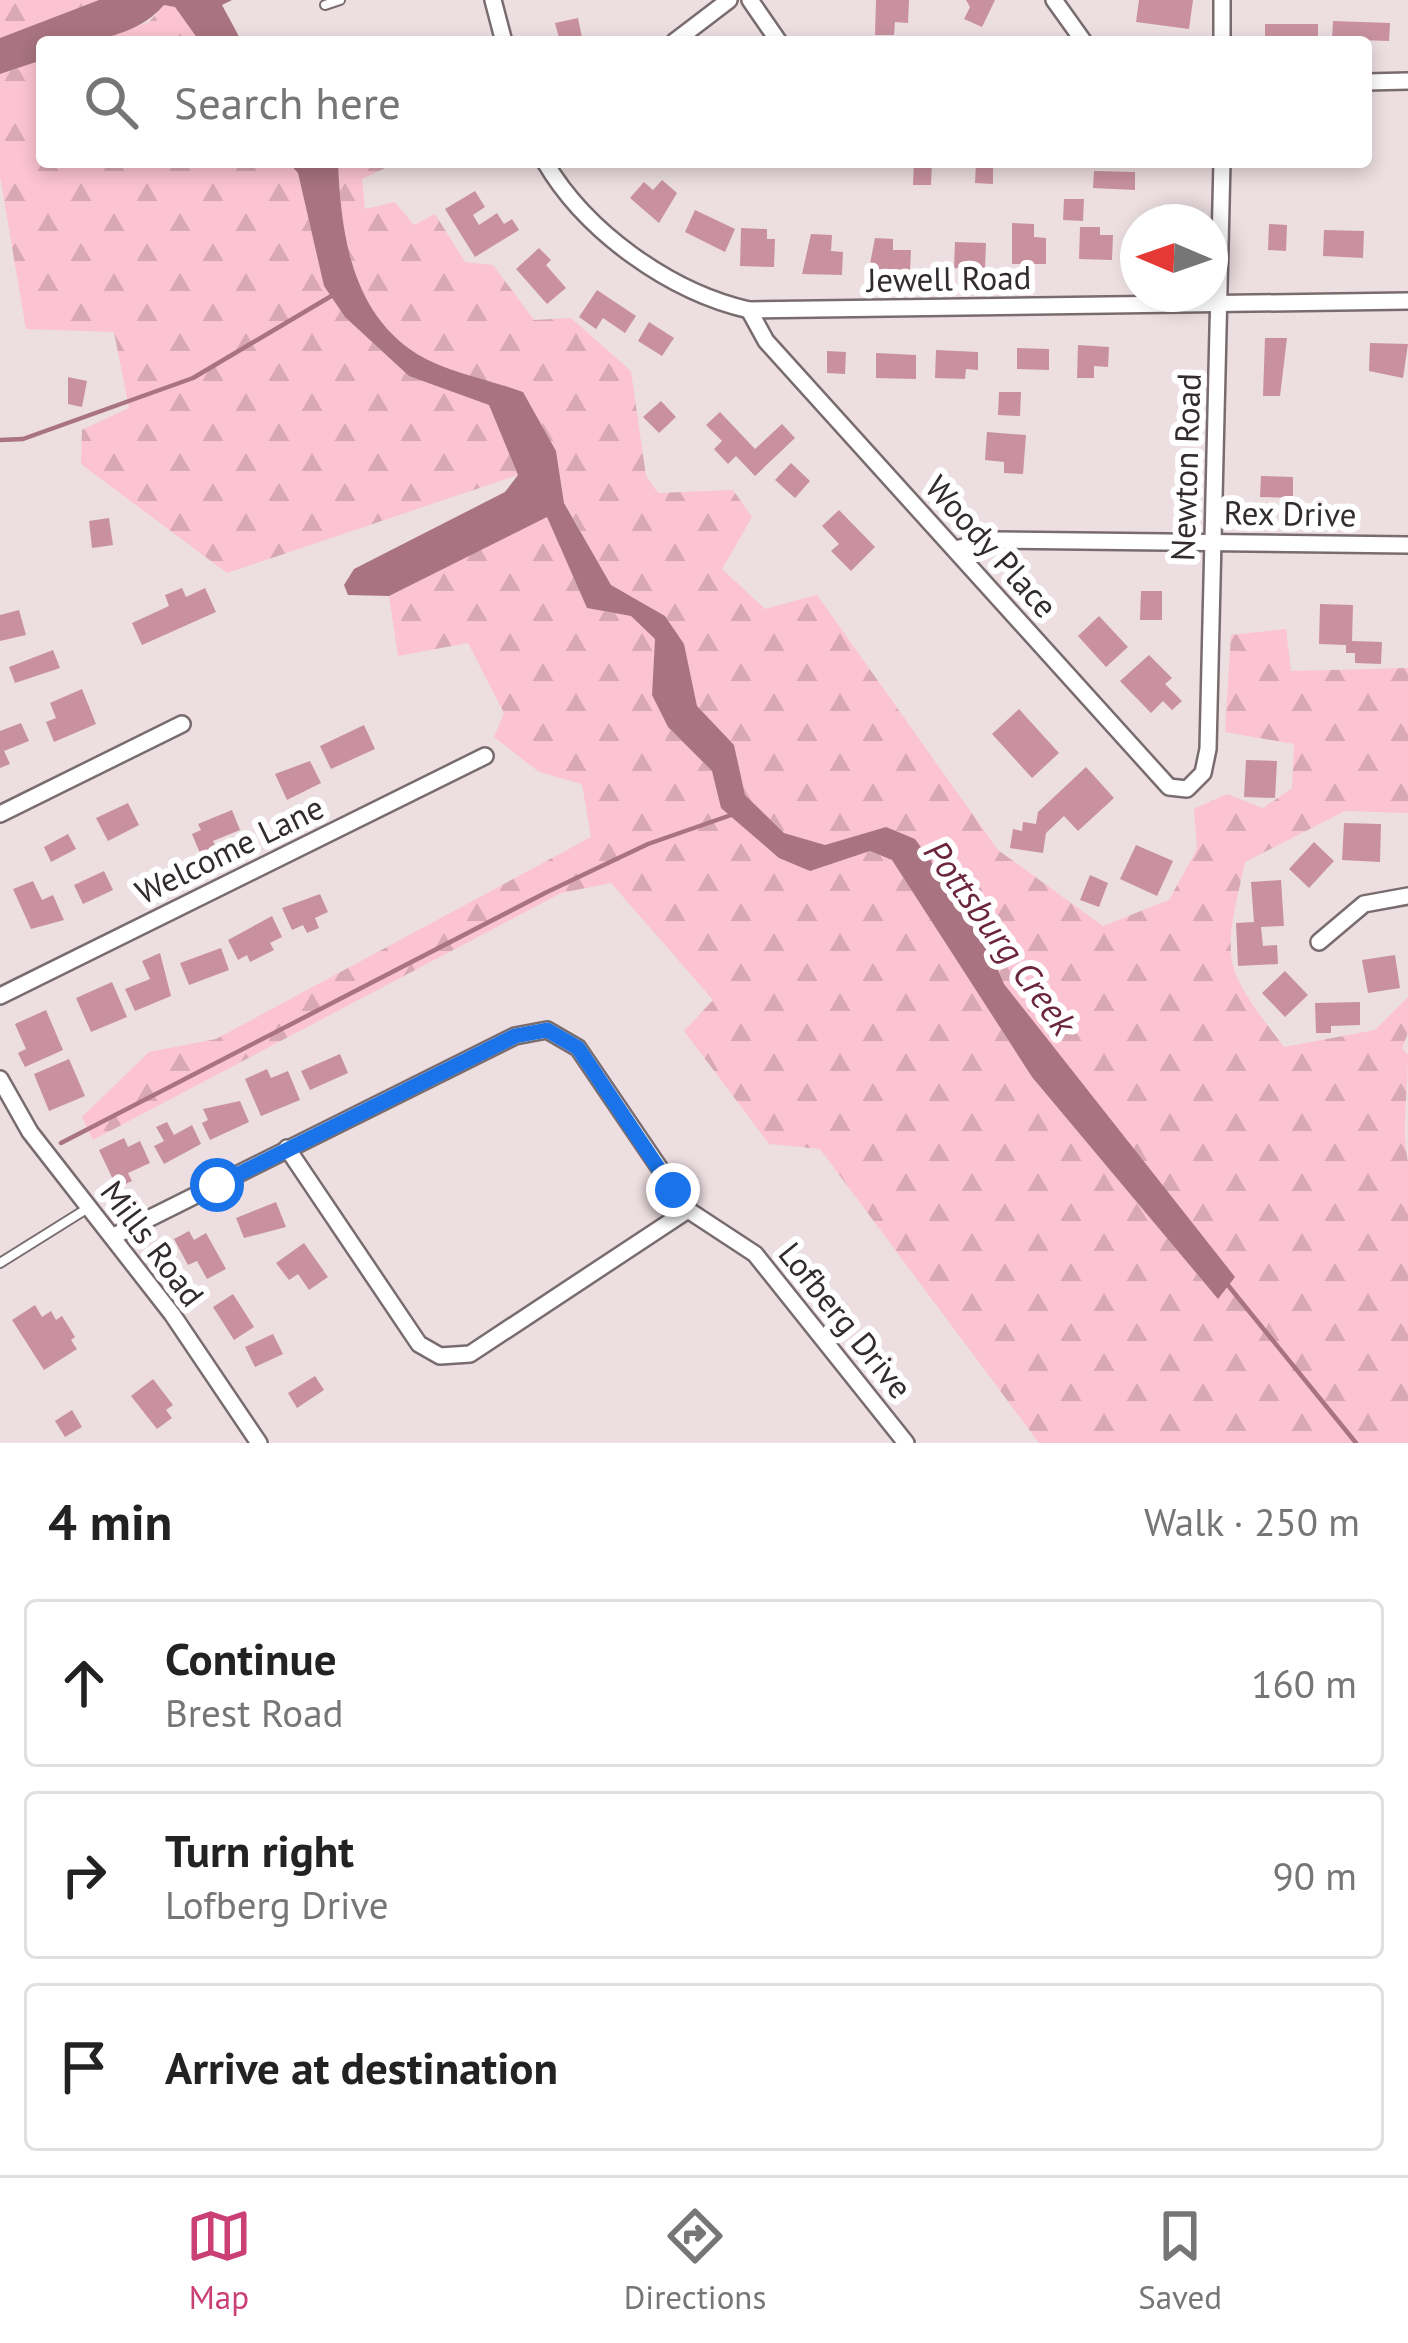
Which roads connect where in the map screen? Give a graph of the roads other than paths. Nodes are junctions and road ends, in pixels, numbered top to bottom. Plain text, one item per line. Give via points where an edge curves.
1 (340, 0) edge
2 (493, 0) edge
3 (729, 0) edge
4 (750, 0) edge
5 (1054, 0) edge
6 (1222, 0) edge
7 (325, 5) dead end
8 (502, 36) edge
9 (682, 36) edge
10 (775, 36) edge
11 (1080, 36) edge
12 (1222, 36) edge
13 (1408, 81) edge
14 (1372, 82) edge
15 (550, 168) edge
16 (1222, 168) edge
17 (1221, 204) edge
18 (1408, 301) edge
19 (1228, 302) edge
20 (1120, 304) edge
21 (749, 310) junction
22 (1220, 312) edge
23 (1212, 543) junction
24 (1408, 544) edge
25 (956, 549) junction
26 (182, 724) dead end
27 (485, 756) dead end
28 (1203, 773) joint
29 (0, 814) edge
30 (1408, 896) edge
31 (1319, 942) dead end
32 (0, 996) edge
33 (0, 1079) edge
34 (287, 1148) junction
35 (89, 1207) junction
36 (688, 1210) junction
37 (114, 1236) junction
38 (0, 1263) edge
39 (259, 1443) edge
40 (906, 1443) edge

1 - 7 lane
2 - 8 street
3 - 9 street
4 - 10 street
5 - 11 street
6 - 12 street
13 - 14 street
15 - 21 street, Jewell Road via 613,240 718,303
16 - 17 street, Newton Road
18 - 19 street, Jewell Road
20 - 21 street, Jewell Road
21 - 25 street, Woody Place via 766,340
22 - 23 street, Newton Road
23 - 24 street, Rex Drive
23 - 25 street, Rex Drive via 994,540
23 - 28 street, Newton Road
25 - 28 street, Woody Place via 1169,787 1187,789
26 - 29 street
27 - 32 street, Welcome Lane
30 - 31 street via 1364,904
33 - 35 street, Mills Road
34 - 36 street, Lofberg Drive via 515,1036 547,1030 578,1048
34 - 36 street via 419,1344 440,1356 470,1354
34 - 37 street
35 - 37 street, Mills Road
35 - 38 lane
36 - 40 street, Lofberg Drive via 755,1254
37 - 39 street, Mills Road

